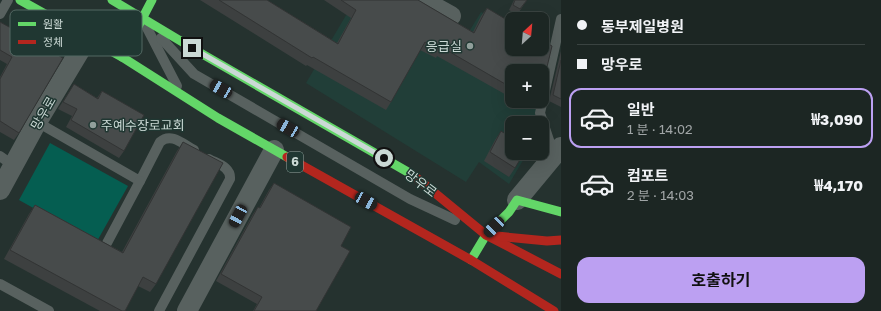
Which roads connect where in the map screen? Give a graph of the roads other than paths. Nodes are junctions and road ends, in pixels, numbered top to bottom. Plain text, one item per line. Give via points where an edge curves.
1 (8, 0) edge
2 (20, 0) edge
3 (112, 0) edge
4 (152, 0) edge
5 (422, 0) edge
6 (38, 10) edge
7 (129, 10) edge
8 (0, 14) edge
9 (451, 16) dead end
10 (143, 18) junction
11 (561, 19) edge
12 (77, 56) edge
13 (119, 56) edge
14 (122, 58) joint
15 (181, 95) junction
16 (37, 122) junction
17 (274, 150) junction
18 (559, 150) edge
19 (7, 161) edge
20 (140, 181) junction
21 (0, 190) edge
22 (517, 200) junction
23 (561, 212) edge
24 (486, 235) junction
25 (561, 240) edge
26 (107, 244) edge
27 (471, 260) junction
28 (561, 274) edge
29 (0, 284) edge
30 (48, 311) edge
31 (160, 311) edge
32 (187, 311) edge
33 (554, 311) edge

1 - 8 lane
2 - 6 main road, 6
3 - 7 main road, 망우로
4 - 10 main road
5 - 9 street
10 - 15 lane
10 - 24 main road, 망우로 via 412,174
10 - 24 lane via 194,74 410,199
11 - 18 lane via 540,113 550,143
12 - 16 street, 망우로
13 - 14 main road, 6
14 - 15 main road, 6
15 - 17 main road, 6
16 - 19 street, 망우로
16 - 20 lane
17 - 27 main road, 6
17 - 32 street
18 - 22 street
19 - 21 street, 망우로
20 - 26 lane
20 - 31 lane via 160,142 171,137 226,168 230,174 230,179
22 - 23 main road
22 - 24 main road
24 - 25 main road
24 - 27 main road
24 - 28 main road, 망우로
27 - 33 main road, 6
29 - 30 lane

